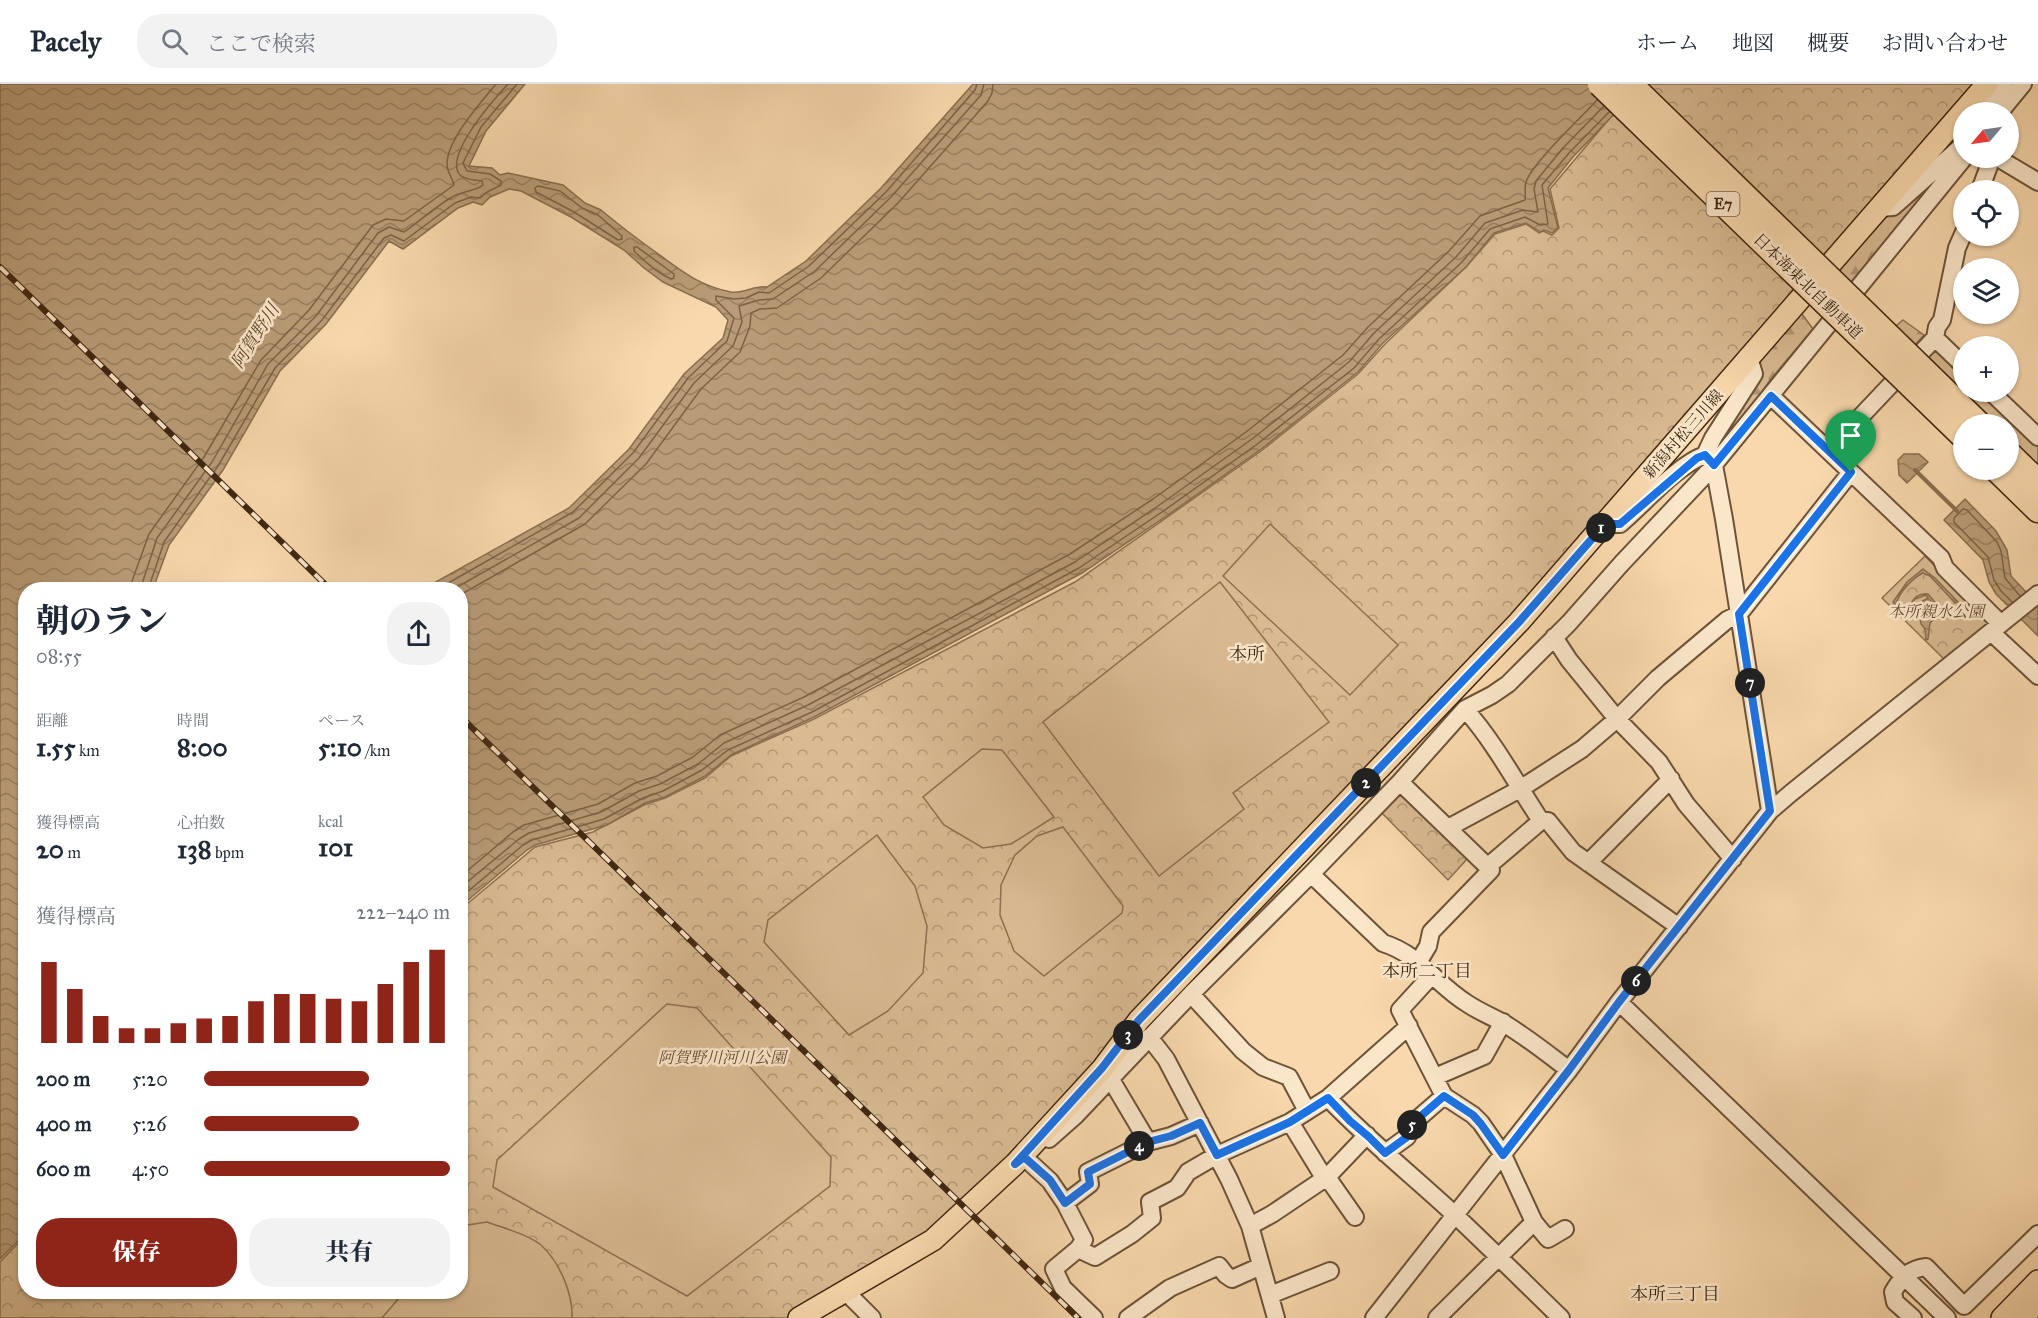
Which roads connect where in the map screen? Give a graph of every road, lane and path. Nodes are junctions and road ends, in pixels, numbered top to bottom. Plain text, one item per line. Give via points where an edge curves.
1 (1600, 84) edge
2 (1630, 84) edge
3 (1988, 84) edge
4 (2004, 84) edge
5 (2023, 84) edge
6 (1990, 102) edge
7 (2008, 102) edge
8 (1953, 154) edge
9 (1956, 168) edge
10 (2015, 168) edge
11 (2038, 182) edge
12 (1880, 208) junction
13 (1958, 246) edge
14 (1935, 338) junction
15 (1953, 355) edge
16 (1749, 358) junction
17 (1771, 396) junction
18 (2001, 402) edge
19 (1969, 414) edge
20 (1953, 426) edge
21 (2038, 437) edge
22 (1828, 450) junction
23 (1710, 460) junction
24 (2019, 464) edge
25 (1851, 472) junction
26 (2007, 480) edge
27 (2038, 482) edge
28 (2038, 510) edge
29 (1605, 524) junction
30 (2038, 594) edge
31 (1739, 614) junction
32 (1996, 628) junction
33 (1554, 637) junction
34 (2038, 676) edge
35 (1465, 709) junction
36 (1617, 719) junction
37 (1671, 779) junction
38 (1400, 782) junction
39 (1520, 789) junction
40 (1770, 811) junction
41 (1541, 820) junction
42 (1448, 828) junction
43 (1733, 859) junction
44 (1588, 863) junction
45 (1488, 867) junction
46 (1311, 874) junction
47 (1679, 927) junction
48 (1419, 961) junction
49 (1432, 975) junction
50 (1191, 994) junction
51 (1619, 1002) junction
52 (1503, 1022) junction
53 (1409, 1026) junction
54 (1149, 1037) junction
55 (1569, 1070) junction
56 (1435, 1077) junction
57 (1110, 1078) junction
58 (1444, 1096) junction
59 (1328, 1098) junction
60 (1307, 1111) junction
61 (1290, 1122) junction
62 (1200, 1123) junction
63 (1367, 1134) junction
64 (1148, 1142) junction
65 (1385, 1153) junction
66 (1217, 1155) junction
67 (1503, 1155) junction
68 (1019, 1160) junction
69 (1327, 1177) junction
70 (1065, 1203) junction
71 (1455, 1215) junction
72 (1355, 1217) dead end
73 (1534, 1222) junction
74 (1250, 1226) junction
75 (1565, 1229) dead end
76 (2038, 1234) edge
77 (1078, 1249) junction
78 (1499, 1258) junction
79 (1261, 1266) junction
80 (1330, 1271) dead end
81 (1902, 1277) junction
82 (2038, 1281) edge
83 (845, 1291) junction
84 (1270, 1295) junction
85 (2038, 1302) edge
86 (799, 1318) edge
87 (818, 1318) edge
88 (872, 1318) edge
89 (1094, 1318) edge
90 (1128, 1318) edge
91 (1276, 1318) edge
92 (1374, 1318) edge
93 (1437, 1318) edge
94 (1561, 1318) edge
95 (1913, 1318) edge
96 (1947, 1318) edge
97 (2001, 1318) edge
98 (2022, 1318) edge

1 - 20 highway, 日本海東北自動車道 / E7, bridge
2 - 19 highway, 日本海東北自動車道 / E7, bridge
3 - 12 main road, 新潟村松三川線
4 - 6 street
5 - 7 street
8 - 12 street via 1893,207
9 - 17 street
10 - 11 street
12 - 16 main road, 新潟村松三川線
13 - 14 street
14 - 15 street
14 - 22 street
16 - 23 street via 1754,374 1713,438
16 - 29 main road, 新潟村松三川線
17 - 22 street
17 - 23 street
18 - 21 street
22 - 25 street
23 - 29 street via 1697,458 1620,524
23 - 31 street
23 - 33 street
24 - 27 highway
25 - 31 street
25 - 32 street via 1941,558 1945,568
26 - 28 highway
29 - 68 main road, 新潟村松三川線 via 1519,622 1139,1020 1102,1068
30 - 32 street
31 - 36 street via 1658,678
31 - 40 street
32 - 34 street
32 - 40 street
33 - 35 street via 1508,684
33 - 36 street
35 - 38 street
35 - 39 street via 1493,743
36 - 37 street
36 - 39 street via 1582,749
37 - 43 street via 1686,804
37 - 44 street
38 - 42 street
38 - 46 street
39 - 41 street
39 - 42 street
40 - 43 street
41 - 44 street via 1548,821 1573,852
41 - 45 street
42 - 45 street
43 - 47 street
44 - 47 street
45 - 48 street via 1491,870 1431,932
46 - 48 street via 1383,943
46 - 50 street
47 - 51 street
48 - 49 street
49 - 52 street via 1469,1005
49 - 53 street via 1400,1010
50 - 54 street
50 - 60 street via 1243,1051 1263,1067 1289,1077
51 - 55 street
51 - 81 street
52 - 55 street
52 - 56 street via 1484,1056
53 - 56 street
53 - 59 street
54 - 57 street
54 - 62 street via 1166,1059
55 - 67 street
56 - 58 street
57 - 64 street
57 - 68 street via 1056,1133
58 - 65 street via 1414,1122 1407,1137
58 - 67 street via 1473,1115
59 - 60 street
59 - 63 street
60 - 61 street
61 - 66 street
61 - 69 street
62 - 64 street
62 - 66 street
63 - 65 street
63 - 69 street
64 - 70 street via 1088,1172 1090,1184
65 - 71 street
66 - 74 street
66 - 77 street via 1188,1172 1177,1188 1150,1202 1152,1218 1132,1234 1095,1257
67 - 71 street
67 - 73 street
68 - 70 street via 1050,1180
68 - 83 main road, 新潟村松三川線 via 933,1240
69 - 72 street
69 - 74 street
70 - 77 street via 1084,1240
71 - 78 street
71 - 92 street
73 - 75 street via 1548,1239
73 - 78 street
74 - 79 street
76 - 81 street via 1965,1306 1926,1267
77 - 89 street via 1054,1269 1063,1288
78 - 93 street
78 - 94 street
79 - 84 street
79 - 90 street via 1232,1280 1219,1266 1170,1288
80 - 84 street
81 - 95 street via 1893,1292 1895,1302
81 - 96 street
82 - 97 main road
83 - 86 main road, 新潟村松三川線
83 - 87 street
83 - 88 street
84 - 91 street
85 - 98 main road

